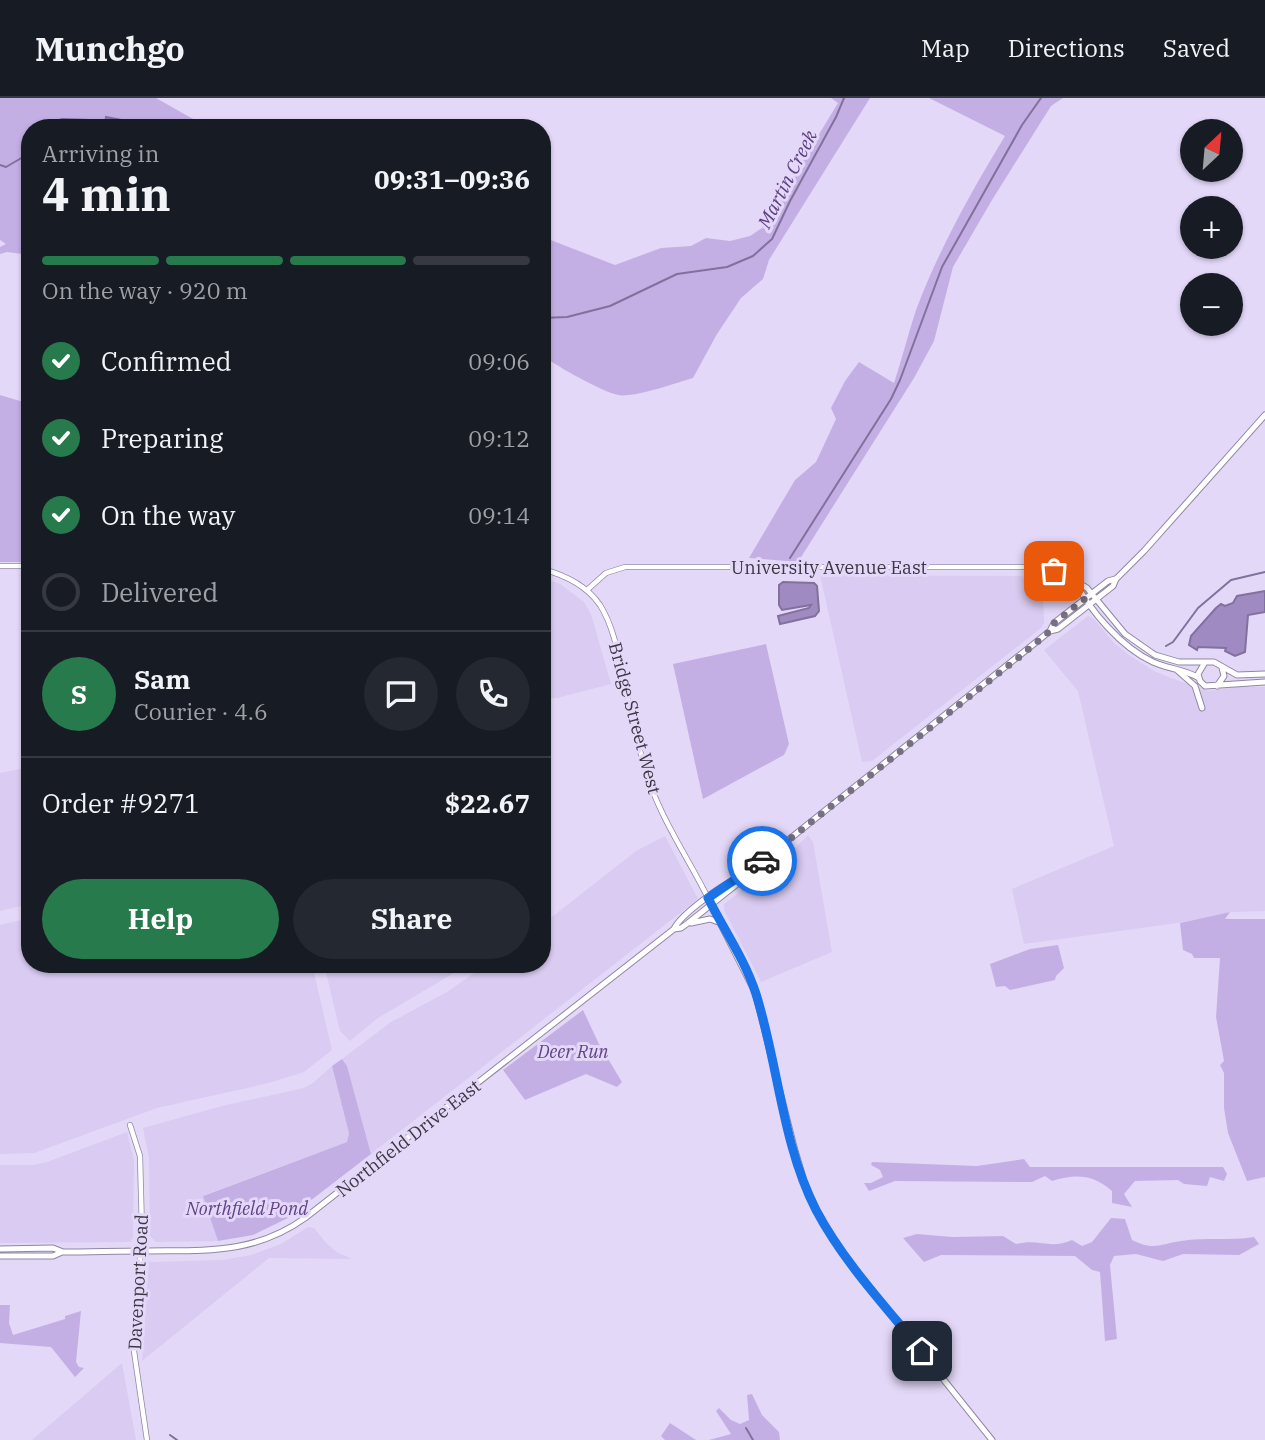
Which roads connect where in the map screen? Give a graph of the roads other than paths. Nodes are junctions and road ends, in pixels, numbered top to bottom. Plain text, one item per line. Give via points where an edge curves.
1 (1265, 415) edge
2 (0, 566) edge
3 (21, 566) edge
4 (551, 572) edge
5 (1075, 582) junction
6 (587, 590) junction
7 (1094, 596) junction
8 (1088, 601) junction
9 (1209, 662) junction
10 (1172, 667) junction
11 (1222, 668) junction
12 (1265, 674) edge
13 (1199, 678) junction
14 (1265, 682) edge
15 (1217, 686) junction
16 (1202, 708) dead end
17 (709, 901) junction
18 (688, 923) junction
19 (721, 923) junction
20 (674, 929) junction
21 (130, 1125) dead end
22 (0, 1249) edge
23 (141, 1251) junction
24 (63, 1252) junction
25 (0, 1256) edge
26 (146, 1440) edge
27 (992, 1440) edge

1 - 7 main road, Northfield Drive East via 1113,586
2 - 3 street
4 - 6 street, Bridge Street West
5 - 6 street, University Avenue East via 1038,567 625,567 606,573
5 - 7 main road, University Avenue East
5 - 8 main road
6 - 17 street, Bridge Street West via 611,628 651,786
7 - 8 main road, Northfield Drive East
7 - 9 main road, University Avenue East via 1125,634 1147,651 1179,662
8 - 10 main road via 1107,627 1135,652
8 - 17 main road, Northfield Drive East via 1054,623 1050,631
9 - 11 main road
9 - 13 main road via 1201,666
10 - 13 main road
10 - 16 main road via 1195,685
11 - 12 main road via 1237,675
11 - 15 main road via 1224,676
13 - 15 main road via 1205,686
14 - 15 main road
17 - 18 main road, Northfield Drive East
17 - 19 main road, Bridge Street West
17 - 20 main road, Northfield Drive East
18 - 19 main road via 710,919
18 - 20 main road, Northfield Drive East
19 - 27 main road, Bridge Street West via 755,992 794,1147 816,1209 839,1249
20 - 23 main road, Northfield Drive East via 295,1226 233,1249
21 - 23 street, Davenport Road via 140,1156
22 - 24 main road, Northfield Drive East via 53,1248
23 - 24 main road, Northfield Drive East
23 - 26 street, Davenport Road via 134,1351
24 - 25 main road, Northfield Drive East

